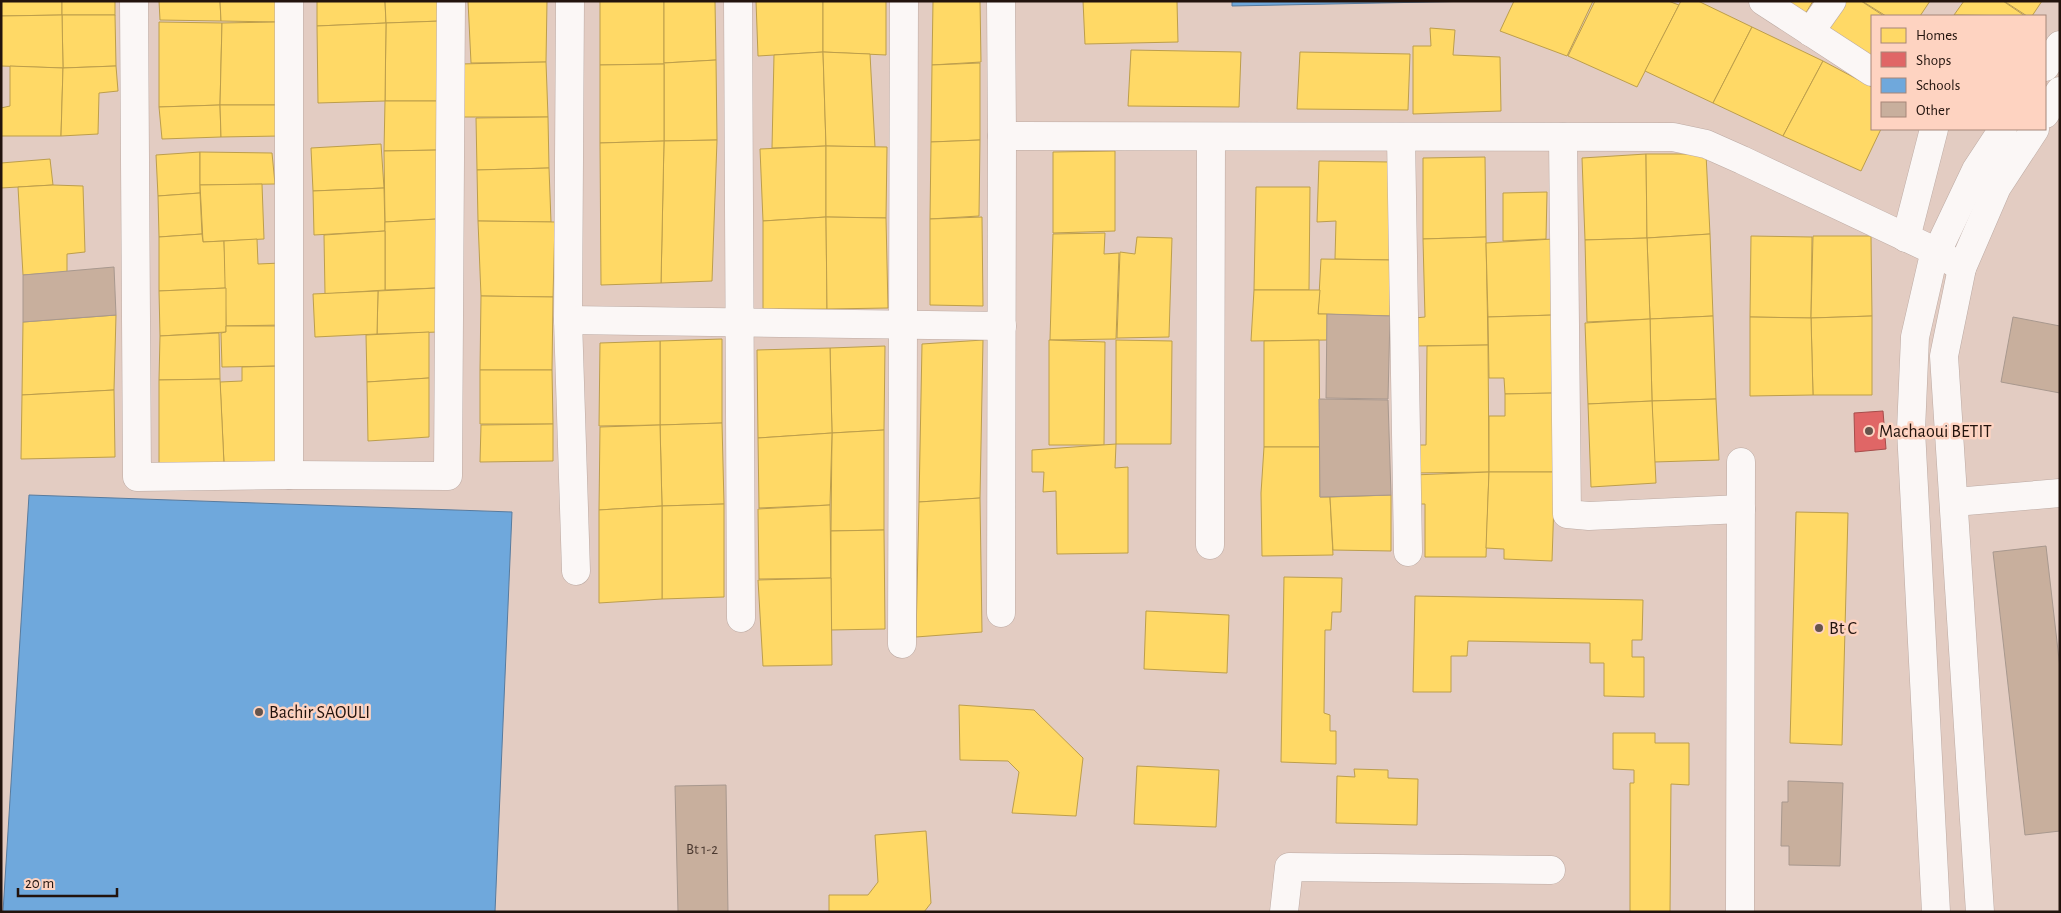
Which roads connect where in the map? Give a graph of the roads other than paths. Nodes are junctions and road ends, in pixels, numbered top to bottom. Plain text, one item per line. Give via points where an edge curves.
1 (134, 1) edge
2 (289, 1) edge
3 (451, 1) edge
4 (570, 1) edge
5 (738, 1) edge
6 (904, 1) edge
7 (1001, 1) edge
8 (1763, 1) edge
9 (1832, 1) edge
10 (1810, 32) junction
11 (2060, 45) edge
12 (2046, 66) edge
13 (1871, 71) edge
14 (2060, 91) edge
15 (2046, 112) edge
16 (1934, 130) edge
17 (2002, 130) edge
18 (2034, 130) edge
19 (1002, 136) junction
20 (1211, 137) junction
21 (1401, 137) junction
22 (1563, 137) junction
23 (1906, 238) junction
24 (1937, 252) junction
25 (1962, 268) junction
26 (568, 320) junction
27 (739, 323) junction
28 (903, 325) junction
29 (1002, 326) junction
30 (1741, 462) dead end
31 (289, 475) junction
32 (2060, 493) edge
33 (1955, 502) junction
34 (1741, 509) junction
35 (1210, 545) dead end
36 (1408, 552) dead end
37 (576, 571) dead end
38 (1001, 613) dead end
39 (741, 618) dead end
40 (902, 644) dead end
41 (1551, 870) dead end
42 (1284, 912) edge
43 (1740, 912) edge
44 (1936, 912) edge
45 (1980, 912) edge

1 - 31 street via 137,477
2 - 31 street
3 - 31 street via 448,476
4 - 26 street
5 - 27 street
6 - 28 street
7 - 19 street
8 - 10 street
9 - 10 street
10 - 13 street
11 - 12 street
14 - 15 street
16 - 23 street
17 - 24 street via 1976,170
18 - 25 street via 1997,187
19 - 20 street
19 - 29 street
20 - 21 street
20 - 35 street
21 - 22 street
21 - 36 street
22 - 23 street via 1673,137 1706,144
22 - 34 street via 1568,514 1589,516
23 - 24 street
24 - 25 street
24 - 44 street via 1915,337 1911,430
25 - 33 street via 1944,356
26 - 27 street
26 - 37 street
27 - 28 street
27 - 39 street
28 - 29 street
28 - 40 street
29 - 38 street
30 - 34 street
32 - 33 street
33 - 45 street
34 - 43 street
41 - 42 street via 1289,867

